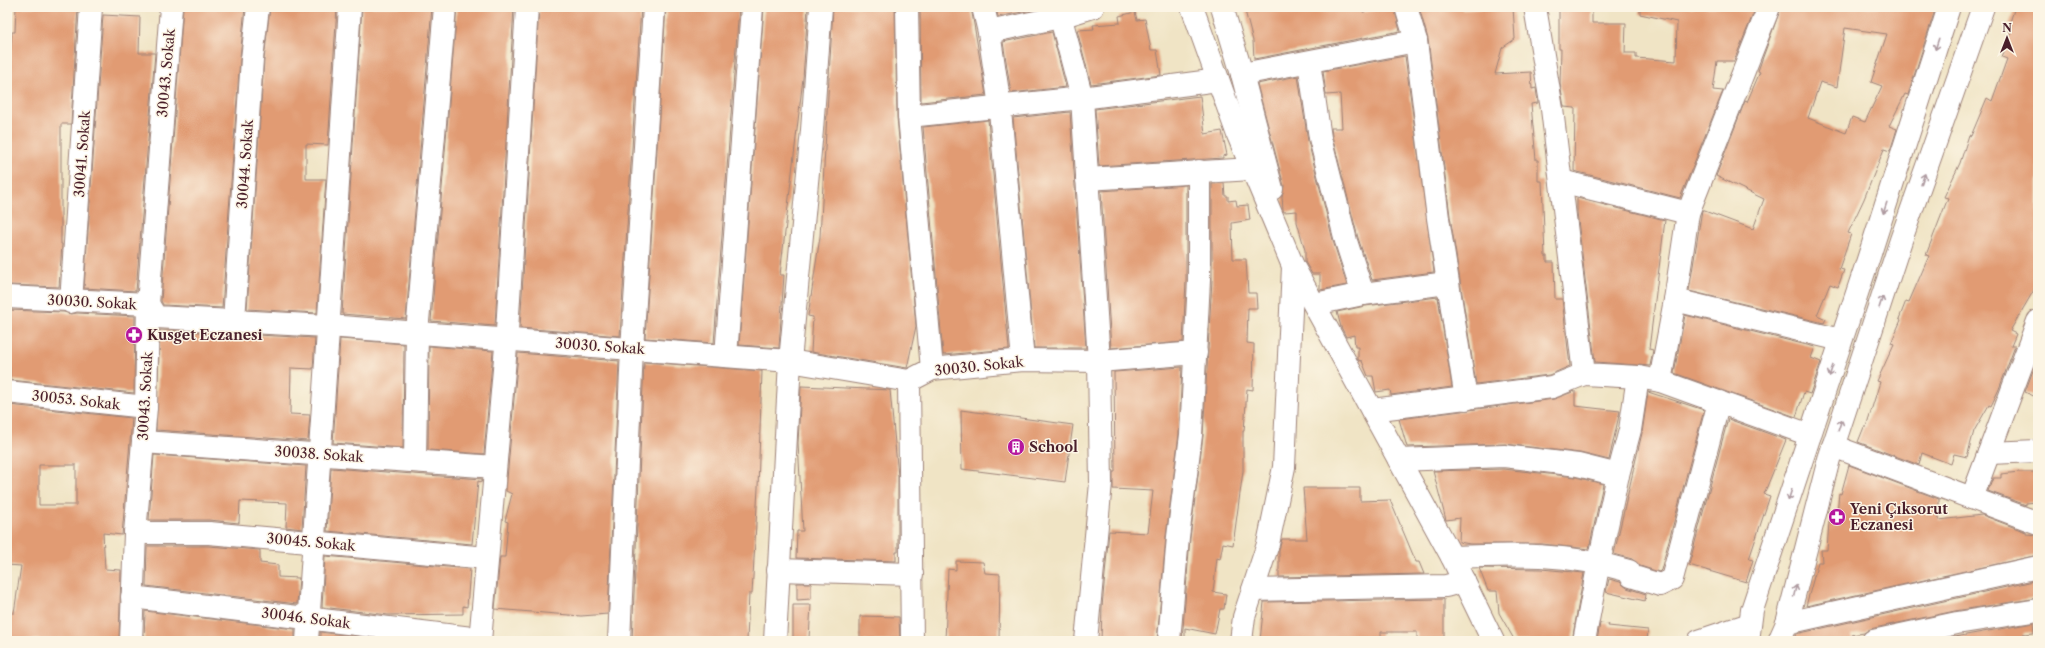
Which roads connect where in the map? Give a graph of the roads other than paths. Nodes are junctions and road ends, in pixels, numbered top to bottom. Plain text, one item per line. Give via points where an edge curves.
1 (92, 7) edge
2 (171, 7) edge
3 (258, 7) edge
4 (350, 7) edge
5 (445, 7) edge
6 (527, 7) edge
7 (654, 7) edge
8 (752, 7) edge
9 (820, 7) edge
10 (907, 7) edge
11 (983, 7) edge
12 (1094, 7) edge
13 (1192, 7) edge
14 (1222, 7) edge
15 (1406, 7) edge
16 (1535, 7) edge
17 (1769, 7) edge
18 (1950, 7) edge
19 (1983, 7) edge
20 (1059, 12) edge
21 (989, 32) junction
22 (1416, 41) junction
23 (1309, 62) junction
24 (1242, 74) junction
25 (1218, 80) junction
26 (1082, 98) junction
27 (1000, 108) junction
28 (910, 116) junction
29 (1252, 169) junction
30 (1199, 171) junction
31 (1087, 179) junction
32 (1562, 181) junction
33 (1688, 213) junction
34 (1274, 220) junction
35 (1293, 266) junction
36 (1448, 284) junction
37 (1362, 294) junction
38 (7, 297) edge
39 (1675, 300) junction
40 (72, 302) junction
41 (148, 304) junction
42 (1315, 304) junction
43 (234, 320) junction
44 (2038, 321) edge
45 (328, 326) junction
46 (417, 333) junction
47 (506, 339) junction
48 (1842, 340) junction
49 (632, 349) junction
50 (1196, 353) junction
51 (726, 356) junction
52 (1023, 360) junction
53 (790, 361) junction
54 (1099, 361) junction
55 (2030, 364) edge
56 (932, 369) junction
57 (1584, 374) junction
58 (1638, 377) junction
59 (909, 381) junction
60 (1660, 381) junction
61 (7, 392) edge
62 (1466, 399) junction
63 (1719, 402) junction
64 (146, 407) junction
65 (1372, 410) junction
66 (1810, 435) junction
67 (143, 442) junction
68 (1833, 446) junction
69 (2038, 451) edge
70 (1989, 453) junction
71 (319, 455) junction
72 (415, 460) junction
73 (1399, 460) junction
74 (495, 467) junction
75 (1618, 474) junction
76 (1972, 498) junction
77 (2038, 523) edge
78 (135, 533) junction
79 (314, 542) junction
80 (1452, 557) junction
81 (487, 558) junction
82 (1599, 562) junction
83 (2038, 567) edge
84 (778, 570) junction
85 (912, 574) junction
86 (1464, 581) junction
87 (1253, 590) junction
88 (132, 597) junction
89 (2038, 612) edge
90 (309, 618) junction
91 (1749, 632) edge
92 (1783, 632) edge
93 (480, 640) edge
94 (131, 641) edge
95 (307, 641) edge
96 (619, 641) edge
97 (775, 641) edge
98 (912, 641) edge
99 (1086, 641) edge
100 (1169, 641) edge
101 (1241, 641) edge
102 (1493, 641) edge
103 (1584, 641) edge
104 (1700, 641) edge
105 (1873, 641) edge

1 - 40 street, 30041. Sokak
2 - 41 street, 30043. Sokak
3 - 43 street, 30044. Sokak
4 - 45 street
5 - 46 street
6 - 47 street
7 - 49 street
8 - 51 street
9 - 53 street via 812,130
10 - 28 street
11 - 21 street
12 - 20 street
13 - 25 street
14 - 24 street
15 - 22 street
16 - 32 street
17 - 33 street
18 -> 48 street
68 -> 19 street via 1901,240
20 - 21 street
20 - 26 street
21 - 27 street
22 - 23 street
22 - 36 street
23 - 24 street
23 - 37 street via 1320,138
24 - 34 street via 1272,184
25 - 26 street
25 - 29 street
26 - 27 street
26 - 31 street
27 - 28 street
27 - 52 street
28 - 56 street
29 - 30 street
29 - 34 street
30 - 31 street
30 - 50 street
31 - 54 street
32 - 33 street
32 - 57 street
33 - 39 street
34 - 35 street
35 - 42 street
35 - 87 street via 1284,467 1268,544
36 - 37 street
36 - 62 street
37 - 42 street
38 - 40 street, 30030. Sokak
39 - 48 street
39 - 60 street
40 - 41 street, 30030. Sokak
41 - 43 street, 30030. Sokak via 156,317
41 - 64 street, 30043. Sokak
42 - 65 street
43 - 45 street, 30030. Sokak
44 - 55 street
45 - 46 street, 30030. Sokak
45 - 71 street
46 - 47 street, 30030. Sokak
46 - 72 street
47 - 49 street, 30030. Sokak
47 - 74 street
48 -> 66 street
49 - 51 street, 30030. Sokak
49 - 96 street
50 - 54 street, 30030. Sokak
50 - 100 street via 1191,435 1178,537
51 - 53 street, 30030. Sokak
52 - 54 street, 30030. Sokak
52 - 56 street, 30030. Sokak
53 - 59 street, 30030. Sokak
53 - 84 street
54 - 99 street via 1101,483
55 - 70 street
56 - 59 street, 30030. Sokak
57 - 58 street
57 - 62 street via 1552,387
58 - 60 street
58 - 75 street via 1630,430
59 - 85 street
60 - 63 street
61 - 64 street, 30053. Sokak
62 - 65 street
63 - 66 street
63 - 82 street via 1672,579 1660,585 1631,576 1629,571
64 - 67 street, 30043. Sokak
65 - 73 street
66 -> 91 street via 1752,610
67 - 71 street, 30038. Sokak
67 - 78 street, 30043. Sokak
68 - 76 street
92 -> 68 street
69 - 70 street
70 - 76 street
71 - 72 street, 30038. Sokak
71 - 79 street
72 - 74 street, 30038. Sokak
73 - 75 street via 1504,456 1578,465
73 - 80 street
74 - 81 street
75 - 82 street
76 - 77 street
78 - 79 street, 30045. Sokak via 209,533
78 - 88 street, 30043. Sokak
79 - 81 street, 30045. Sokak
79 - 90 street
80 - 82 street via 1552,556
80 - 86 street
81 - 93 street
82 - 103 street
83 - 92 street
84 - 85 street
84 - 97 street
85 - 98 street
86 - 87 street via 1446,586
86 - 102 street
87 - 101 street via 1244,617
88 - 90 street, 30046. Sokak
88 - 94 street, 30043. Sokak
89 - 105 street via 1957,623
90 - 93 street, 30046. Sokak
90 - 95 street
91 - 104 street

